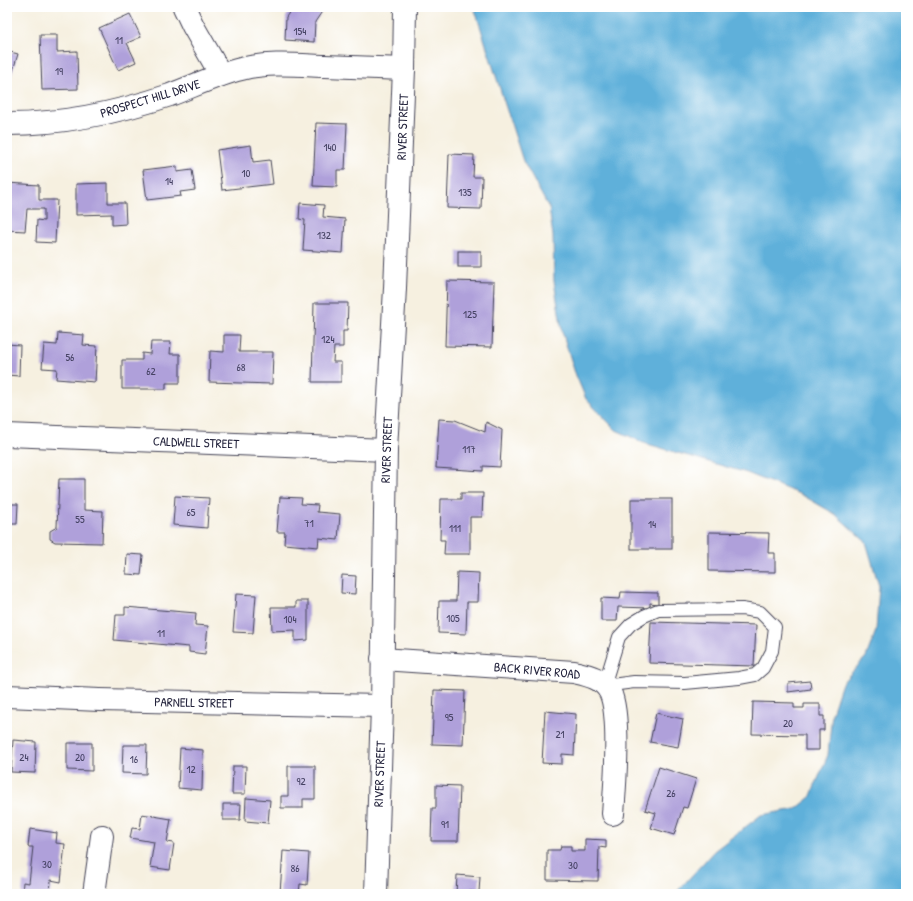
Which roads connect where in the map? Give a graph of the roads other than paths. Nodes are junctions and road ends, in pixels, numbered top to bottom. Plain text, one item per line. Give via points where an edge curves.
1 (184, 7) edge
2 (405, 7) edge
3 (404, 70) junction
4 (221, 75) junction
5 (7, 124) edge
6 (7, 435) edge
7 (386, 450) junction
8 (382, 659) junction
9 (604, 686) junction
10 (7, 696) edge
11 (382, 706) junction
12 (613, 814) dead end
13 (102, 836) dead end
14 (94, 894) edge
15 (376, 894) edge

1 - 4 street
2 - 3 street, RIVER STREET
3 - 4 street, PROSPECT HILL DRIVE via 263,65
3 - 7 street, RIVER STREET
4 - 5 street, PROSPECT HILL DRIVE via 170,95 121,110 86,118
6 - 7 street, CALDWELL STREET
7 - 8 street, RIVER STREET
8 - 9 street, BACK RIVER ROAD via 574,672 588,675
8 - 11 street, RIVER STREET
9 - 9 lane via 634,682 685,683 755,675 763,668 772,651 775,627 760,612 742,609 658,610 631,624 619,637
9 - 12 street via 610,692 616,735
10 - 11 street, PARNELL STREET
11 - 15 street, RIVER STREET
13 - 14 street

